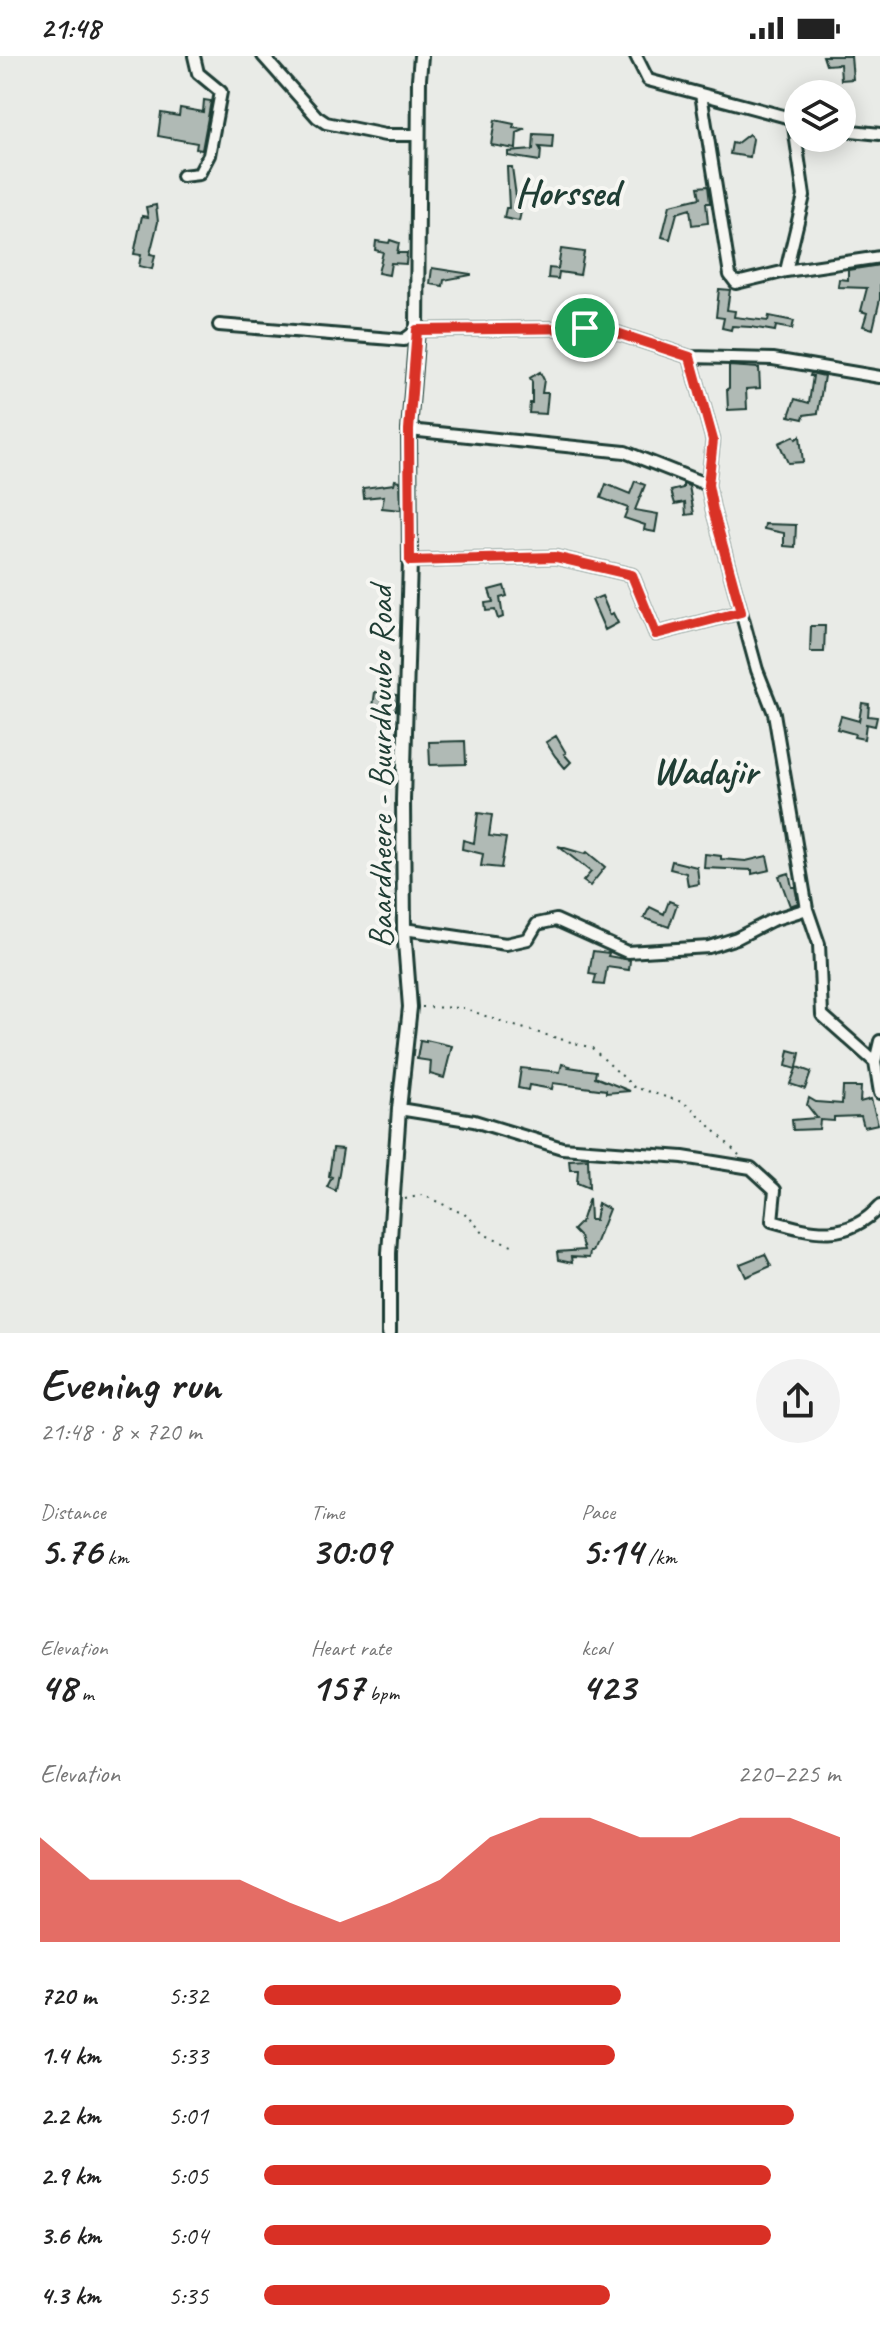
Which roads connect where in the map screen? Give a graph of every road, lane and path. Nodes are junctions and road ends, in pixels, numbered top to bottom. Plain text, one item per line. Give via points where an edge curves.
1 (194, 56) edge
2 (263, 56) edge
3 (421, 56) edge
4 (636, 56) edge
5 (701, 94) junction
6 (784, 117) edge
7 (856, 131) edge
8 (880, 134) edge
9 (418, 135) junction
10 (799, 152) edge
11 (182, 176) dead end
12 (880, 257) edge
13 (786, 271) junction
14 (219, 325) dead end
15 (417, 330) junction
16 (690, 357) junction
17 (880, 377) edge
18 (409, 430) junction
19 (708, 485) junction
20 (410, 561) junction
21 (741, 612) junction
22 (807, 909) junction
23 (404, 929) junction
24 (410, 1007) junction
25 (880, 1041) edge
26 (875, 1062) junction
27 (880, 1093) edge
28 (399, 1109) junction
29 (751, 1168) junction
30 (393, 1202) junction
31 (880, 1206) edge
32 (512, 1245) dead end
33 (389, 1333) edge

1 - 11 street via 198,73 221,92 209,155 199,174
2 - 9 street via 326,123 385,135
3 - 9 main road, Baardheere - Buurdhuubo Road
4 - 5 street via 648,80
5 - 6 street
5 - 13 street via 730,275 736,283
7 - 8 street
9 - 15 main road, Baardheere - Buurdhuubo Road
10 - 13 street via 804,196
12 - 13 street
14 - 15 street via 404,340
15 - 16 street via 585,328
15 - 18 main road, Baardheere - Buurdhuubo Road
16 - 17 street via 773,359
16 - 19 street via 713,440
18 - 19 street via 625,452
18 - 20 main road, Baardheere - Buurdhuubo Road
19 - 21 street
20 - 21 street via 555,557 632,575 656,634
20 - 23 main road, Baardheere - Buurdhuubo Road
21 - 22 street via 774,713
22 - 23 street via 709,947 627,952 556,920 537,924 528,939 506,944
22 - 26 street via 819,944 822,1015
23 - 24 main road, Baardheere - Buurdhuubo Road
24 - 28 main road, Baardheere - Buurdhuubo Road
24 - 29 path via 464,1008 592,1048 634,1087 694,1110
25 - 26 street
26 - 27 street
28 - 29 street via 474,1121 562,1148
28 - 30 main road, Baardheere - Buurdhuubo Road
29 - 31 street via 775,1190 772,1221 812,1232 839,1232 869,1218
30 - 32 path via 423,1195 468,1216 485,1235
30 - 33 main road, Baardheere - Buurdhuubo Road

